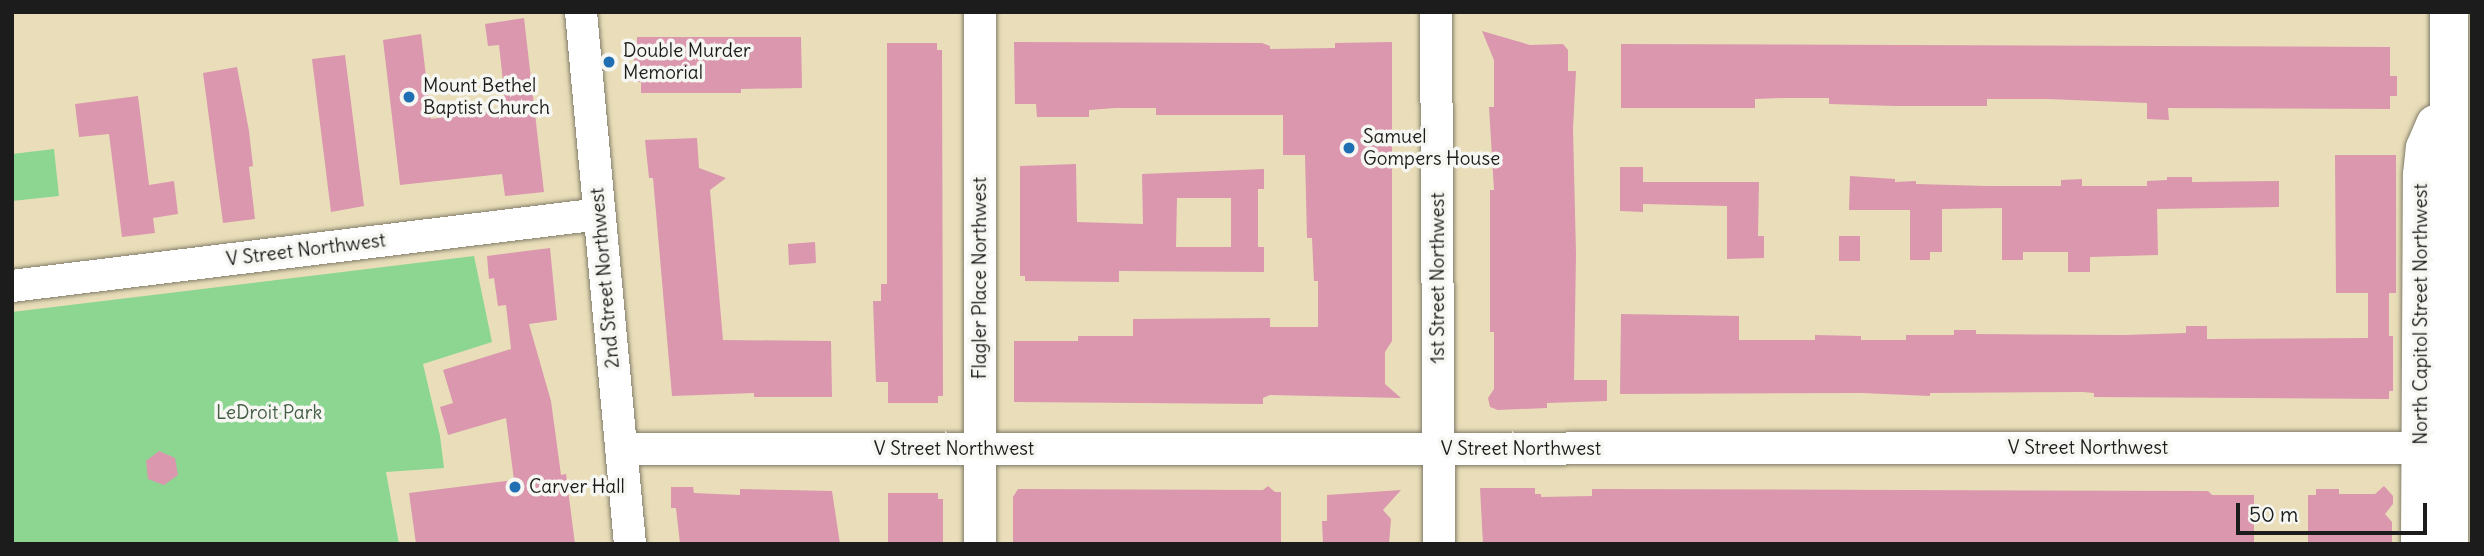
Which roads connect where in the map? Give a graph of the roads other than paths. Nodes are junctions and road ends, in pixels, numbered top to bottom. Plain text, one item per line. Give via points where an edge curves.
1 (582, 12) edge
2 (980, 12) edge
3 (1436, 12) edge
4 (2449, 12) edge
5 (2449, 90) junction
6 (600, 214) junction
7 (12, 286) edge
8 (2420, 448) junction
9 (621, 449) junction
10 (980, 449) junction
11 (1438, 449) junction
12 (630, 544) edge
13 (979, 544) edge
14 (1438, 544) edge
15 (2420, 544) edge
16 (2449, 544) edge

1 - 6 street, 2nd Street Northwest
2 - 10 street, Flagler Place Northwest
3 - 11 street, 1st Street Northwest
4 - 5 main road, North Capitol Street Northwest
5 - 8 main road, North Capitol Street Northwest via 2425,148 2422,175
5 - 16 main road, North Capitol Street Northwest
6 - 7 street, V Street Northwest
6 - 9 street, 2nd Street Northwest
8 - 11 street, V Street Northwest
8 - 15 main road, North Capitol Street Northwest
9 - 10 street, V Street Northwest
9 - 12 street, 2nd Street Northwest
10 - 11 street, V Street Northwest
10 - 13 street, Flagler Place Northwest
11 - 14 street, 1st Street Northwest

